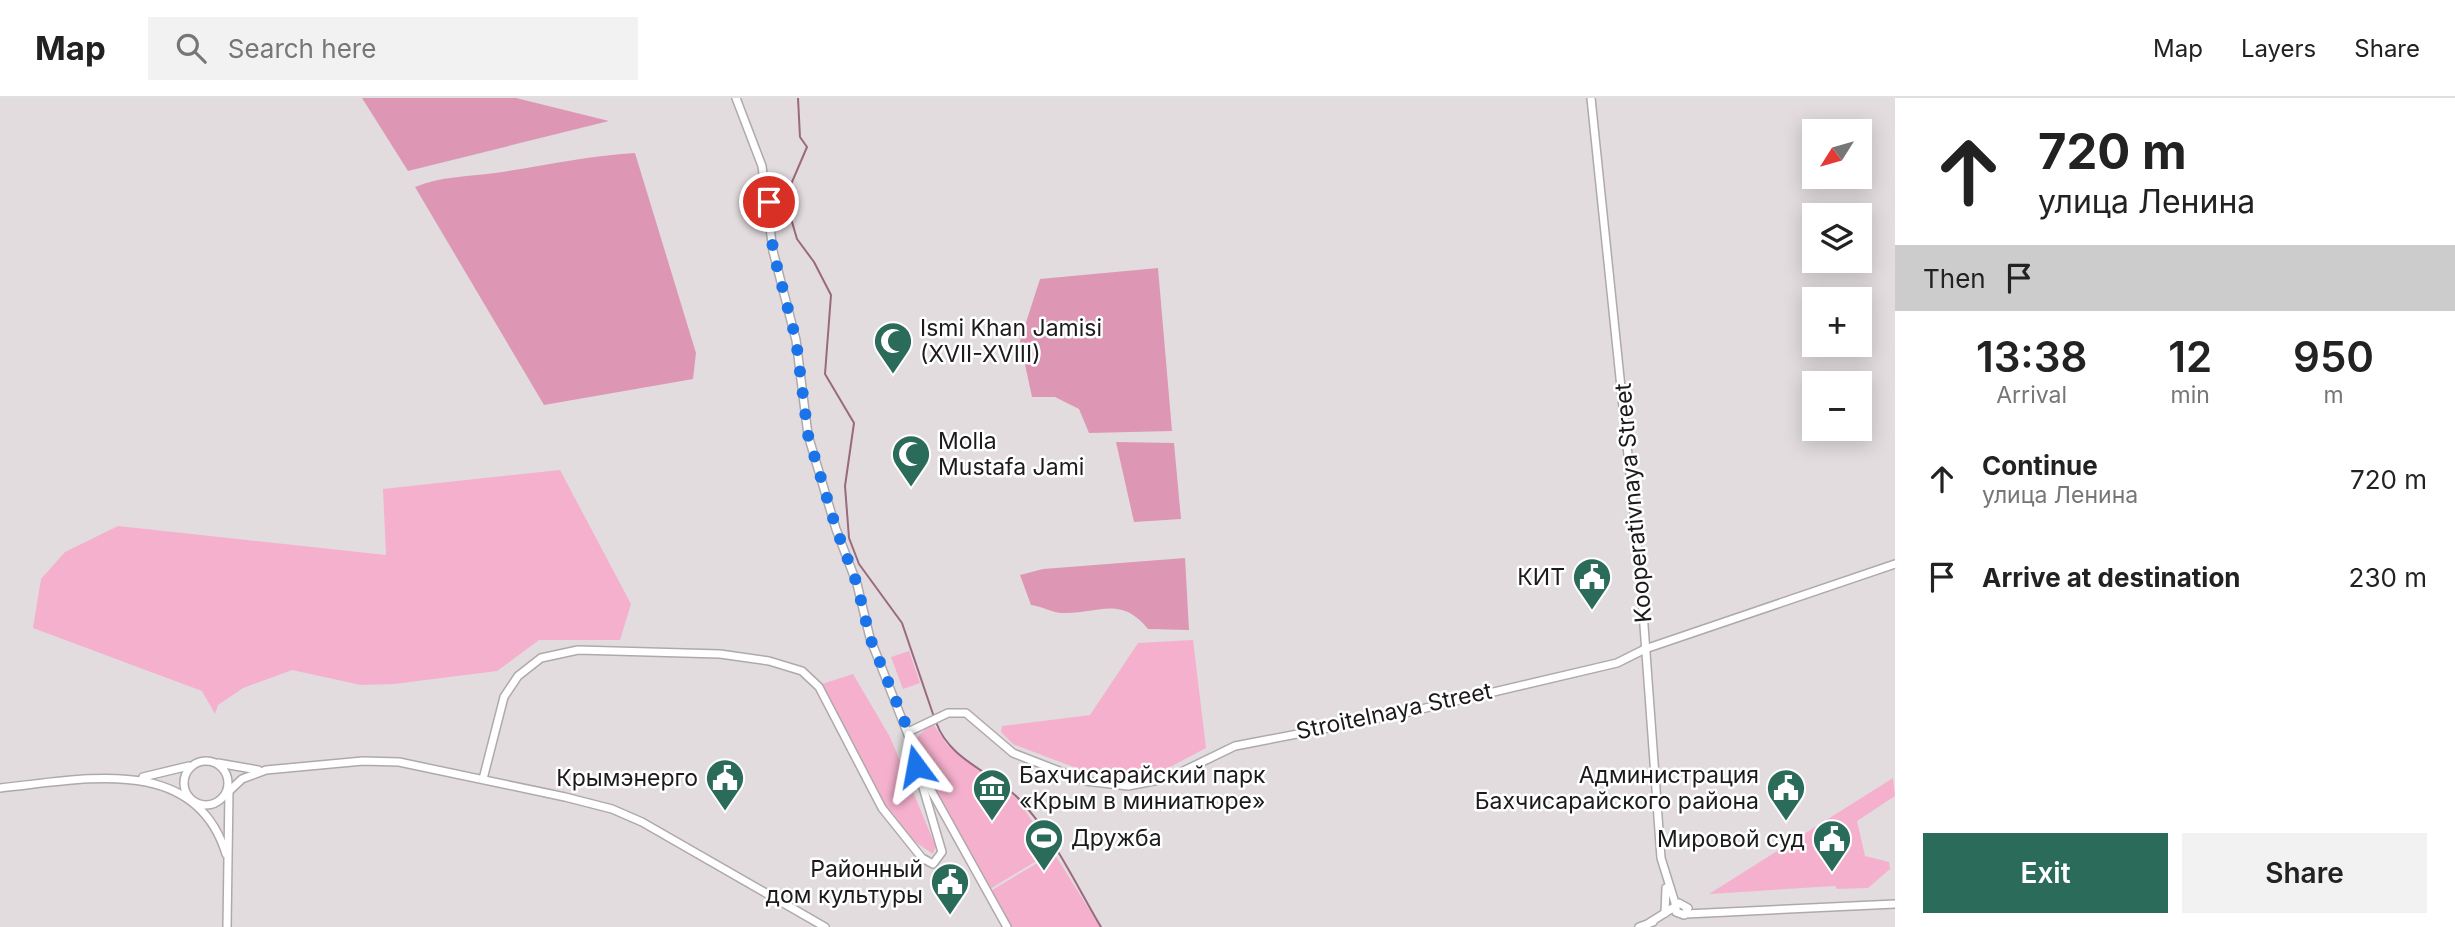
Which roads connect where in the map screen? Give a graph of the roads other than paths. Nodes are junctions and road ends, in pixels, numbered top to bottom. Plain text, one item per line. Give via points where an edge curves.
1 (736, 98) edge
2 (1591, 98) edge
3 (1895, 564) edge
4 (1646, 649) junction
5 (908, 732) junction
6 (913, 749) junction
7 (218, 763) junction
8 (193, 765) junction
9 (266, 770) junction
10 (130, 779) junction
11 (483, 779) junction
12 (0, 788) edge
13 (228, 790) junction
14 (190, 801) junction
15 (226, 854) junction
16 (1666, 883) junction
17 (1895, 904) edge
18 (1682, 909) junction
19 (1665, 913) junction
20 (1649, 923) junction
21 (227, 927) edge
22 (825, 927) edge
23 (1007, 927) edge
24 (1640, 927) edge

1 - 5 main road via 762,166 773,251 796,340 808,435 870,638
2 - 4 main road, Kooperativnaya Street
3 - 4 main road, Stroitelnaya Street
4 - 5 main road, Stroitelnaya Street via 1617,663 1396,715 1235,746 1169,778 1128,786 1085,781 1013,753 966,712 948,713
4 - 16 main road, Kooperativnaya Street
5 - 6 main road
6 - 11 main road via 942,852 933,864 922,858 882,808 819,687 802,671 720,654 578,650 541,658 518,676 505,696
6 - 23 main road
7 - 8 main road via 207,760
7 - 9 main road
7 - 13 main road via 225,771
8 - 10 main road
8 - 14 main road via 184,780
9 - 11 main road via 399,762
9 - 13 main road
10 - 12 main road
10 - 14 main road via 166,785
11 - 22 main road via 612,809
13 - 14 main road via 206,805
13 - 15 main road
14 - 15 main road via 213,822
15 - 21 main road
16 - 18 main road, Kooperativnaya Street
16 - 19 main road
17 - 18 main road via 1711,912
18 - 19 main road
18 - 20 main road
19 - 20 main road
20 - 24 main road

